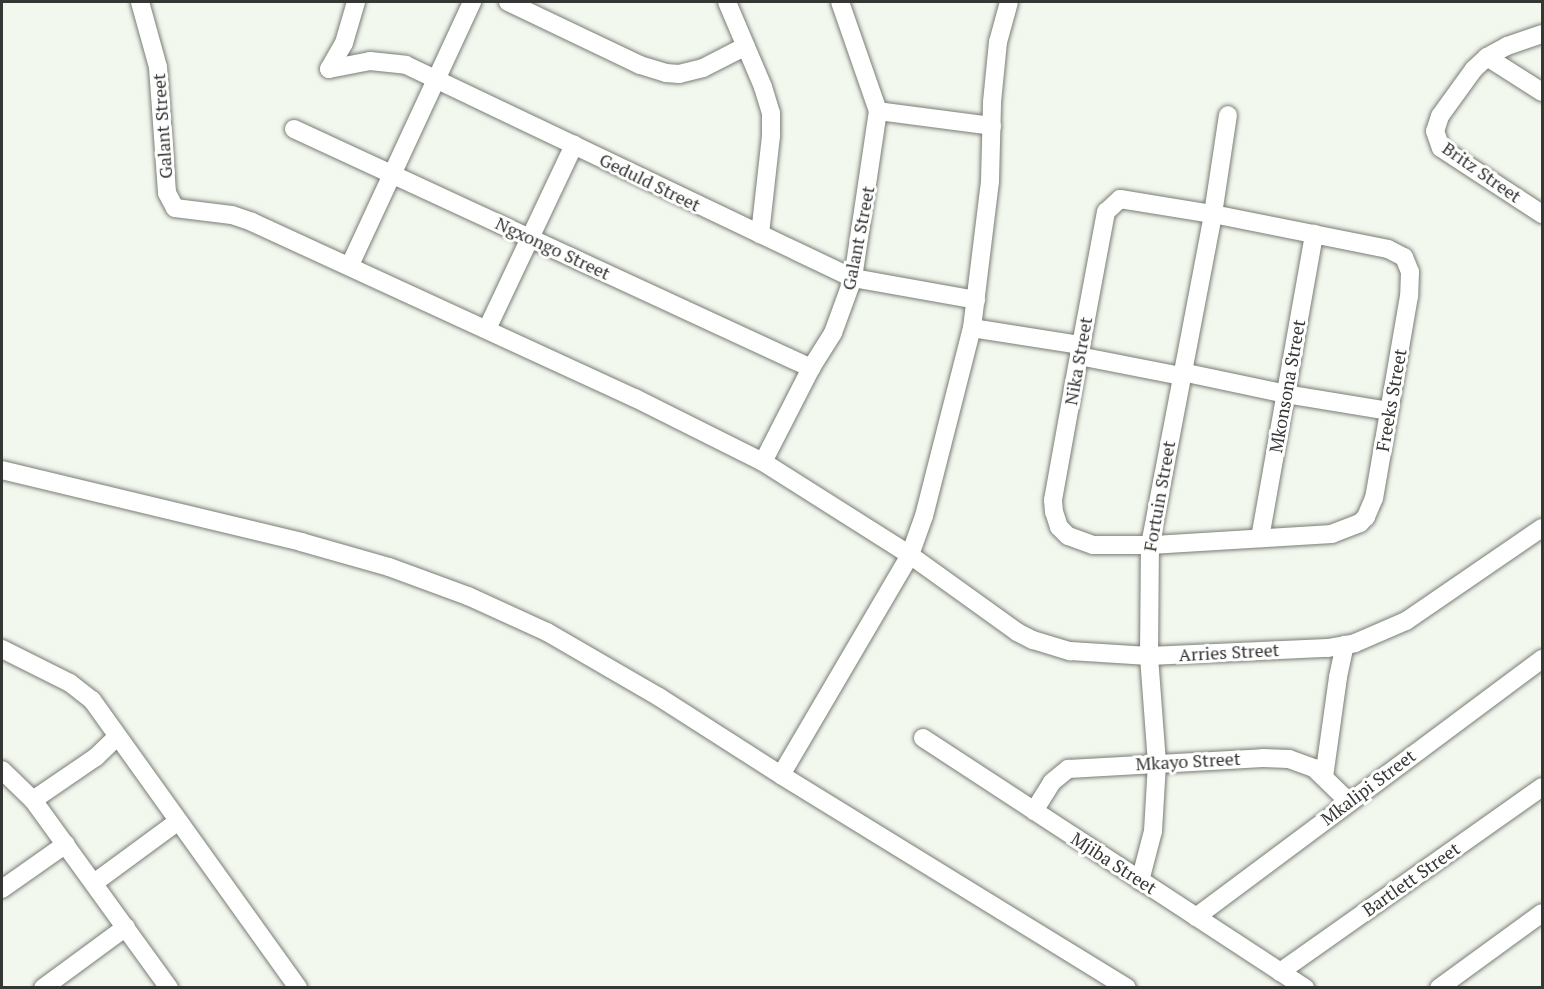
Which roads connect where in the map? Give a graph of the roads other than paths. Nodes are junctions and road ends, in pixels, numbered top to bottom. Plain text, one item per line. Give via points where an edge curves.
1 (140, 2) edge
2 (356, 2) edge
3 (472, 2) edge
4 (508, 2) edge
5 (727, 2) edge
6 (840, 2) edge
7 (1009, 2) edge
8 (1542, 34) edge
9 (746, 46) junction
10 (1487, 57) junction
11 (436, 79) junction
12 (1542, 92) edge
13 (878, 111) junction
14 (1228, 115) dead end
15 (992, 126) junction
16 (294, 129) dead end
17 (574, 145) junction
18 (391, 173) junction
19 (1213, 214) junction
20 (1542, 214) edge
21 (760, 234) junction
22 (1314, 234) junction
23 (529, 237) junction
24 (350, 266) junction
25 (853, 278) junction
26 (976, 300) junction
27 (972, 328) junction
28 (487, 329) junction
29 (1080, 351) junction
30 (811, 368) junction
31 (1182, 374) junction
32 (1286, 394) junction
33 (1389, 411) junction
34 (763, 462) junction
35 (2, 470) edge
36 (1542, 528) edge
37 (1260, 538) junction
38 (1150, 545) junction
39 (910, 555) junction
40 (1345, 645) junction
41 (2, 651) edge
42 (1149, 656) junction
43 (1542, 658) edge
44 (117, 737) junction
45 (923, 738) dead end
46 (1156, 763) junction
47 (2, 770) edge
48 (782, 775) junction
49 (1324, 777) junction
50 (1542, 787) edge
51 (33, 801) junction
52 (1348, 801) junction
53 (1034, 812) junction
54 (177, 822) junction
55 (66, 844) junction
56 (1140, 881) junction
57 (94, 883) junction
58 (2, 889) edge
59 (1542, 913) edge
60 (1196, 917) junction
61 (126, 927) junction
62 (1280, 972) junction
63 (43, 987) edge
64 (169, 987) edge
65 (298, 987) edge
66 (1127, 987) edge
67 (1305, 987) edge
68 (1439, 987) edge

1 - 24 street, Galant Street via 161,87 170,202 182,211 232,215 252,222
2 - 11 street, Geduld Street via 344,43 329,69 394,61
3 - 11 street
4 - 9 street via 640,65 666,73 703,68
5 - 9 street
6 - 13 street, Galant Street
7 - 15 street via 993,83
8 - 10 street, Britz Street
9 - 21 street via 771,113
10 - 12 street
10 - 20 street, Britz Street via 1466,78 1440,116 1435,131 1437,144
11 - 17 street, Geduld Street
11 - 18 street
13 - 15 street
13 - 25 street, Galant Street
14 - 19 street, Fortuin Street
15 - 26 street via 990,181
16 - 18 street, Ngxongo Street
17 - 21 street, Geduld Street
17 - 23 street
18 - 23 street, Ngxongo Street
18 - 24 street
19 - 22 street, Freeks Street
19 - 29 street, Nika Street via 1128,199 1114,202 1106,212
19 - 31 street, Fortuin Street
21 - 25 street, Geduld Street
22 - 32 street, Mkonsona Street
22 - 33 street, Freeks Street via 1388,249 1408,263 1409,296
23 - 28 street
23 - 30 street, Ngxongo Street
24 - 28 street, Galant Street
25 - 26 street, Geduld Street
25 - 30 street, Galant Street via 833,333
26 - 27 street
27 - 29 street
27 - 39 street via 940,458
28 - 34 street, Galant Street
29 - 31 street
29 - 38 street, Nika Street via 1053,500 1059,527 1079,542 1093,545
30 - 34 street, Galant Street
31 - 32 street
31 - 38 street, Fortuin Street
32 - 33 street
32 - 37 street, Mkonsona Street
33 - 37 street, Freeks Street via 1374,498 1360,523 1332,534
34 - 39 street, Galant Street
35 - 48 street via 301,542 389,567 468,596 547,632
36 - 40 street, Arries Street via 1406,621
37 - 38 street, Freeks Street
38 - 42 street, Fortuin Street
39 - 42 street, Arries Street via 1017,632 1034,640 1070,651
39 - 48 street
40 - 42 street, Arries Street
40 - 49 street
41 - 44 street via 83,691
42 - 46 street, Fortuin Street
43 - 52 street, Mkalipi Street
44 - 51 street via 96,757
44 - 54 street
45 - 53 street, Mjiba Street
46 - 49 street, Mkayo Street via 1289,759 1314,768
46 - 53 street, Mkayo Street via 1068,770 1052,782
46 - 56 street, Fortuin Street via 1153,831
47 - 51 street
48 - 66 street
49 - 52 street, Mkayo Street
50 - 62 street, Bartlett Street
51 - 55 street
52 - 60 street, Mkalipi Street
53 - 56 street, Mjiba Street
54 - 57 street
54 - 65 street
55 - 57 street
55 - 58 street
56 - 60 street, Mjiba Street
57 - 61 street
59 - 68 street
60 - 62 street, Mjiba Street
61 - 63 street
61 - 64 street
62 - 67 street, Mjiba Street

